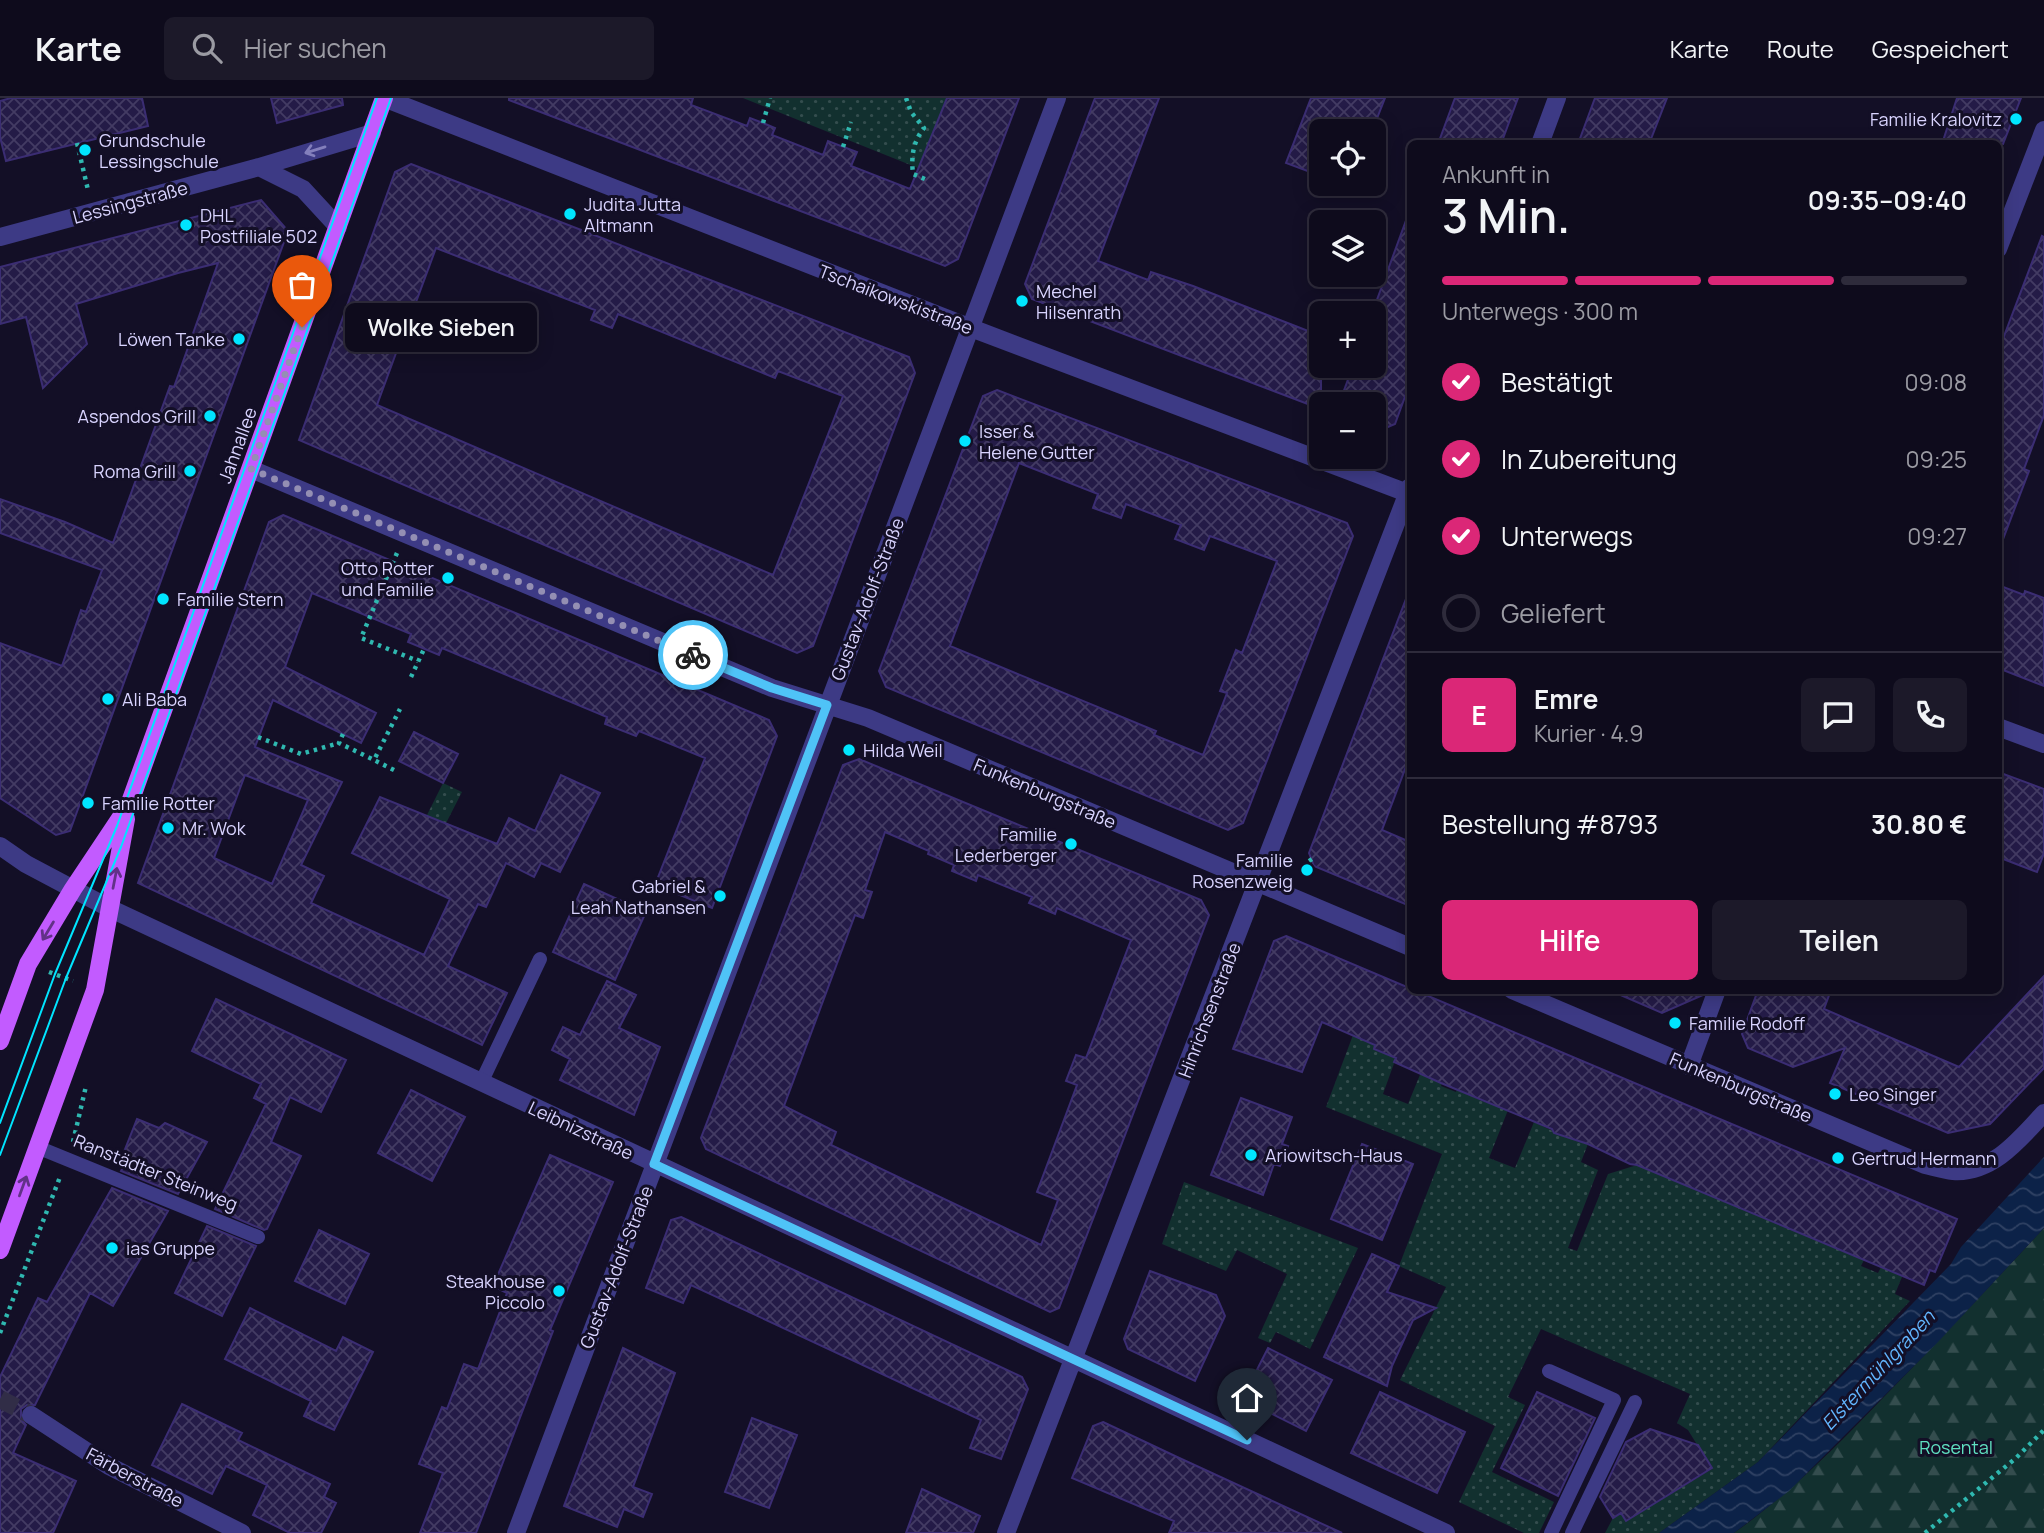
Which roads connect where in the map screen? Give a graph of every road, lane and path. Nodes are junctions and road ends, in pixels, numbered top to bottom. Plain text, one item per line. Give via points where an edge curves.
1 (384, 98) edge
2 (770, 98) edge
3 (906, 98) edge
4 (1058, 98) edge
5 (1557, 98) edge
6 (851, 122) dead end
7 (763, 123) dead end
8 (2044, 130) edge
9 (372, 133) junction
10 (1541, 140) edge
11 (77, 143) dead end
12 (843, 147) dead end
13 (259, 167) junction
14 (84, 172) dead end
15 (925, 179) dead end
16 (338, 227) junction
17 (0, 237) edge
18 (2002, 239) edge
19 (971, 328) junction
20 (251, 469) junction
21 (1407, 490) edge
22 (1407, 499) edge
23 (405, 534) junction
24 (424, 649) dead end
25 (418, 661) junction
26 (411, 677) dead end
27 (827, 705) junction
28 (400, 709) dead end
29 (2002, 728) edge
30 (344, 734) dead end
31 (258, 737) dead end
32 (339, 743) junction
33 (2044, 744) edge
34 (374, 760) junction
35 (394, 771) dead end
36 (129, 805) junction
37 (0, 846) edge
38 (1258, 883) junction
39 (73, 889) junction
40 (103, 905) junction
41 (1407, 946) edge
42 (540, 959) dead end
43 (41, 969) dead end
44 (82, 985) dead end
45 (1521, 994) edge
46 (1716, 994) edge
47 (0, 1041) edge
48 (1689, 1066) junction
49 (481, 1083) junction
50 (2044, 1113) edge
51 (78, 1129) dead end
52 (37, 1147) junction
53 (67, 1158) junction
54 (654, 1164) junction
55 (258, 1237) dead end
56 (0, 1250) edge
57 (0, 1333) edge
58 (1072, 1359) junction
59 (1549, 1371) dead end
60 (1635, 1402) dead end
61 (31, 1415) tunnel mouth
62 (2044, 1430) edge
63 (242, 1533) edge
64 (516, 1533) edge
65 (1006, 1533) edge
66 (1446, 1533) edge
67 (1551, 1533) edge
68 (1572, 1533) edge
69 (1925, 1533) edge

1 - 9 main road, Jahnallee
1 - 19 street, Tschaikowskistraße
2 - 7 path
3 - 15 path via 925,128 916,138 911,158 913,174
4 - 19 street, Gustav-Adolf-Straße
5 - 10 street
6 - 12 path
8 - 18 street
9 -> 13 street, Lessingstraße
9 - 16 main road, Jahnallee
11 - 14 path
13 - 16 street via 303,189
13 - 17 street, Lessingstraße
16 - 20 main road, Jahnallee
19 - 21 street, Tschaikowskistraße
19 - 27 street, Gustav-Adolf-Straße
20 - 23 street, Funkenburgstraße
20 - 36 main road, Jahnallee
22 - 38 street, Hinrichsenstraße
23 - 25 path via 361,638
23 - 27 street, Funkenburgstraße via 772,688
24 - 25 path
25 - 26 path
27 - 38 street, Funkenburgstraße via 868,718
27 - 54 street, Gustav-Adolf-Straße
28 - 34 path
29 - 33 street
30 - 32 path
31 - 32 path via 301,754
32 - 34 path
34 - 35 path
36 - 39 main road, Jahnallee
40 -> 36 main road, Jahnallee
37 - 39 street, Leibnizstraße
38 - 41 street, Funkenburgstraße
38 - 58 street, Hinrichsenstraße
39 - 40 street, Leibnizstraße
39 -> 47 main road via 28,964
40 - 49 street, Leibnizstraße
40 - 52 main road via 95,989
42 - 49 lane
43 - 44 path
45 - 48 street, Funkenburgstraße
46 - 48 street
48 - 50 street, Funkenburgstraße via 1926,1165 1954,1171 1992,1161
49 - 54 street, Leibnizstraße
51 - 53 path
52 - 53 lane, Ranstädter Steinweg
56 -> 52 main road
53 - 55 lane, Ranstädter Steinweg
53 - 57 path
54 - 58 street, Leibnizstraße
54 - 64 street, Gustav-Adolf-Straße
58 - 65 street, Hinrichsenstraße
58 - 66 street, Leibnizstraße
59 - 67 lane via 1614,1400
60 - 68 lane
61 - 63 street, Färberstraße via 109,1466
62 - 69 path

